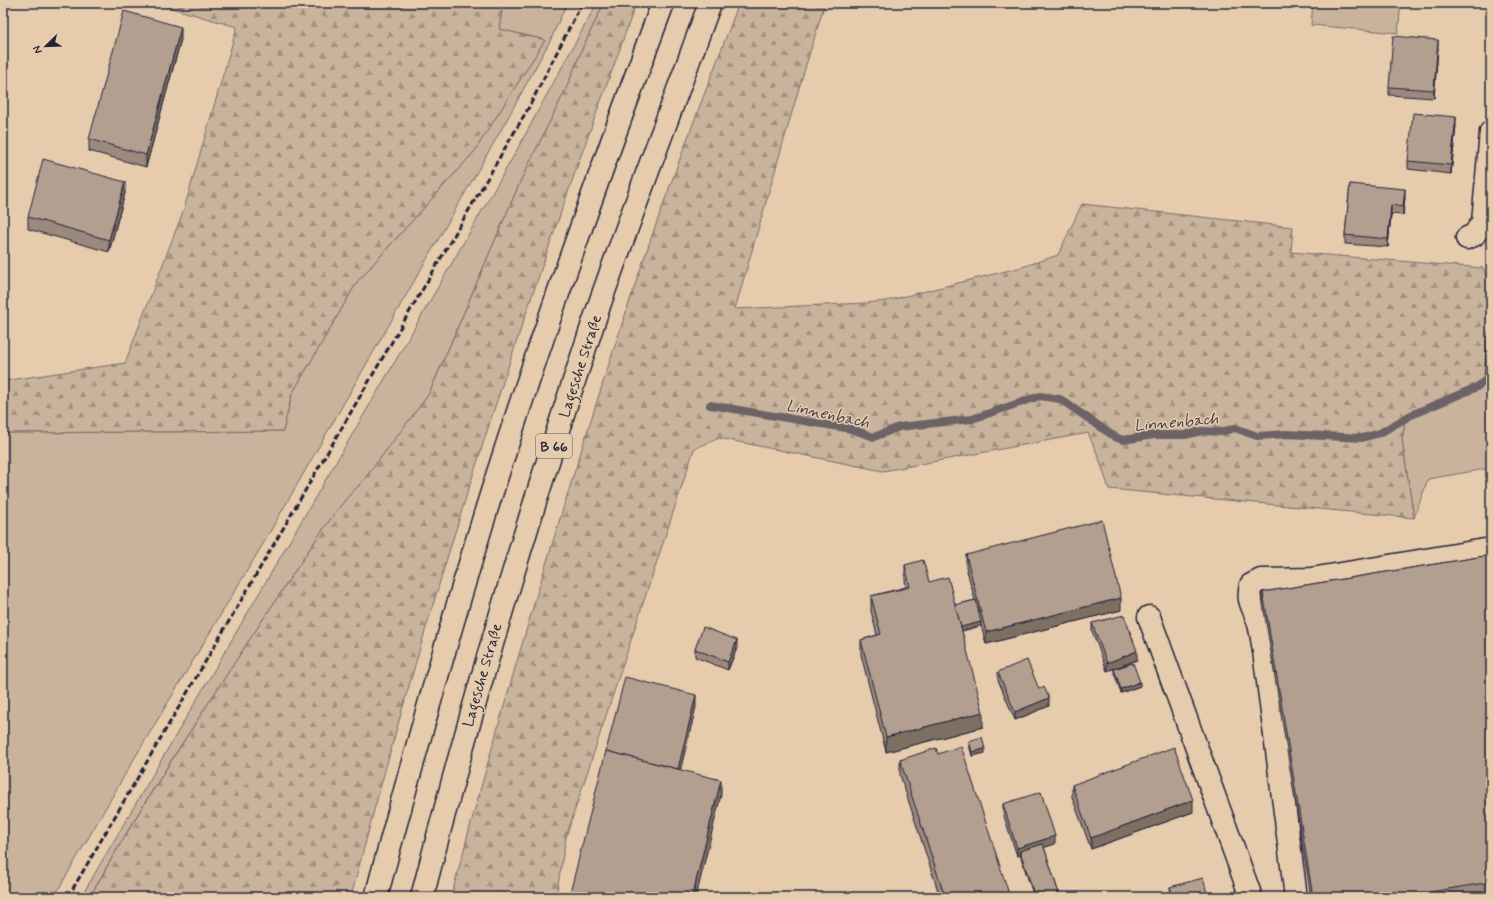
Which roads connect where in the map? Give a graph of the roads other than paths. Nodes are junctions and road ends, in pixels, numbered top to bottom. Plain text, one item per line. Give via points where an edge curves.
1 (663, 3) edge
2 (710, 3) edge
3 (1491, 132) edge
4 (1467, 238) dead end
5 (1491, 549) edge
6 (1149, 617) dead end
7 (376, 897) edge
8 (422, 897) edge
9 (1251, 897) edge
10 (1296, 897) edge

1 - 7 main road via 558,296 493,489 427,708
2 - 8 main road, Lagesche Straße / B 66 via 601,300 512,572 454,771
3 - 4 main road via 1483,222 1474,235
5 - 10 main road via 1311,579 1262,580 1252,585 1249,595 1251,608 1257,617 1264,651
6 - 9 main road

